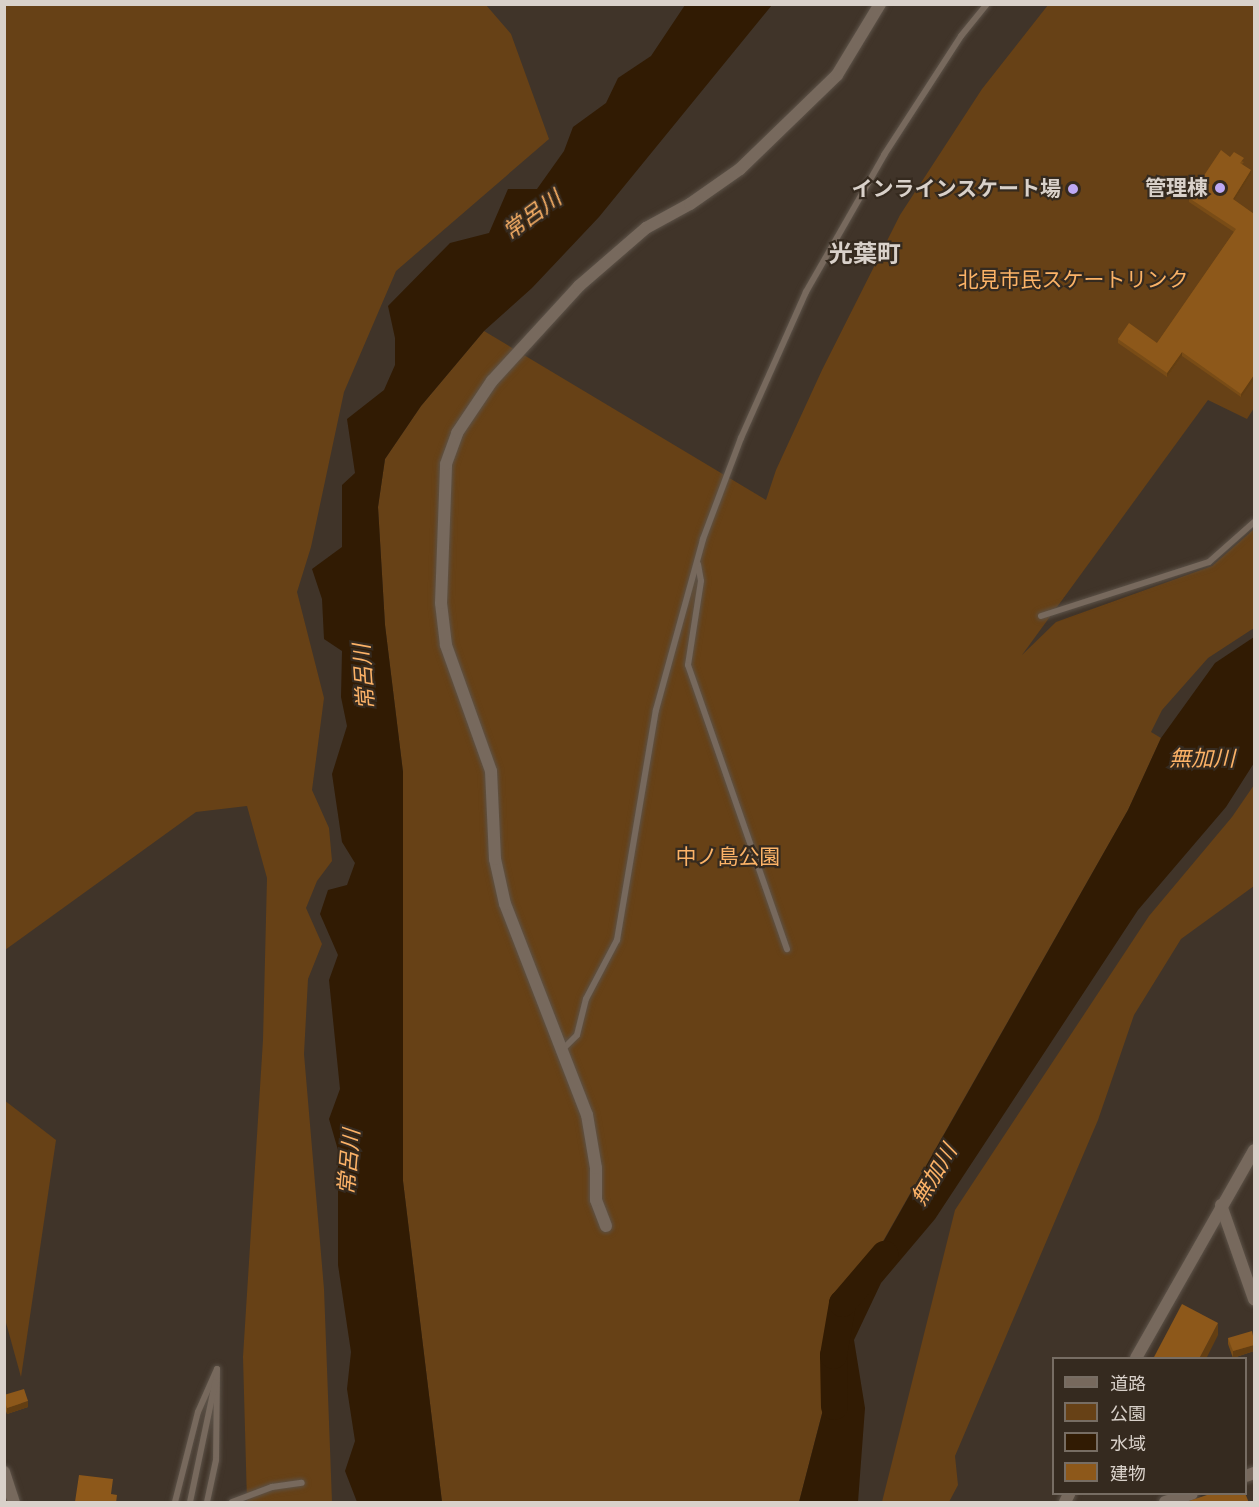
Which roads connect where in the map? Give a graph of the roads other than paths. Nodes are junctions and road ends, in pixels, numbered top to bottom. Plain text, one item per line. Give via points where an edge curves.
1 (880, 4) edge
2 (987, 4) edge
3 (1254, 522) edge
4 (697, 560) junction
5 (1041, 615) dead end
6 (786, 949) dead end
7 (564, 1048) junction
8 (1254, 1150) edge
9 (1221, 1205) junction
10 (606, 1226) dead end
11 (1254, 1299) edge
12 (1137, 1357) edge
13 (217, 1369) junction
14 (4, 1472) edge
15 (302, 1483) dead end
16 (1189, 1495) edge
17 (14, 1503) edge
18 (175, 1503) edge
19 (190, 1503) edge
20 (207, 1503) edge
21 (232, 1503) edge
22 (1165, 1503) edge

1 - 7 street via 837,75 740,169 690,204 646,228 579,286 492,381 457,433 446,464 441,603 446,645 491,771 495,859 505,904
2 - 4 lane via 961,36 884,155 807,292 741,438
3 - 5 lane via 1209,562
4 - 6 lane via 701,581 688,665
4 - 7 lane via 656,710 617,940 586,999 577,1035
7 - 10 street via 587,1114 596,1168 596,1200
8 - 9 street
9 - 11 street
9 - 12 street
13 - 18 lane via 198,1412
13 - 19 lane
13 - 20 lane via 218,1436
14 - 17 street
15 - 21 lane via 272,1487
16 - 22 street

